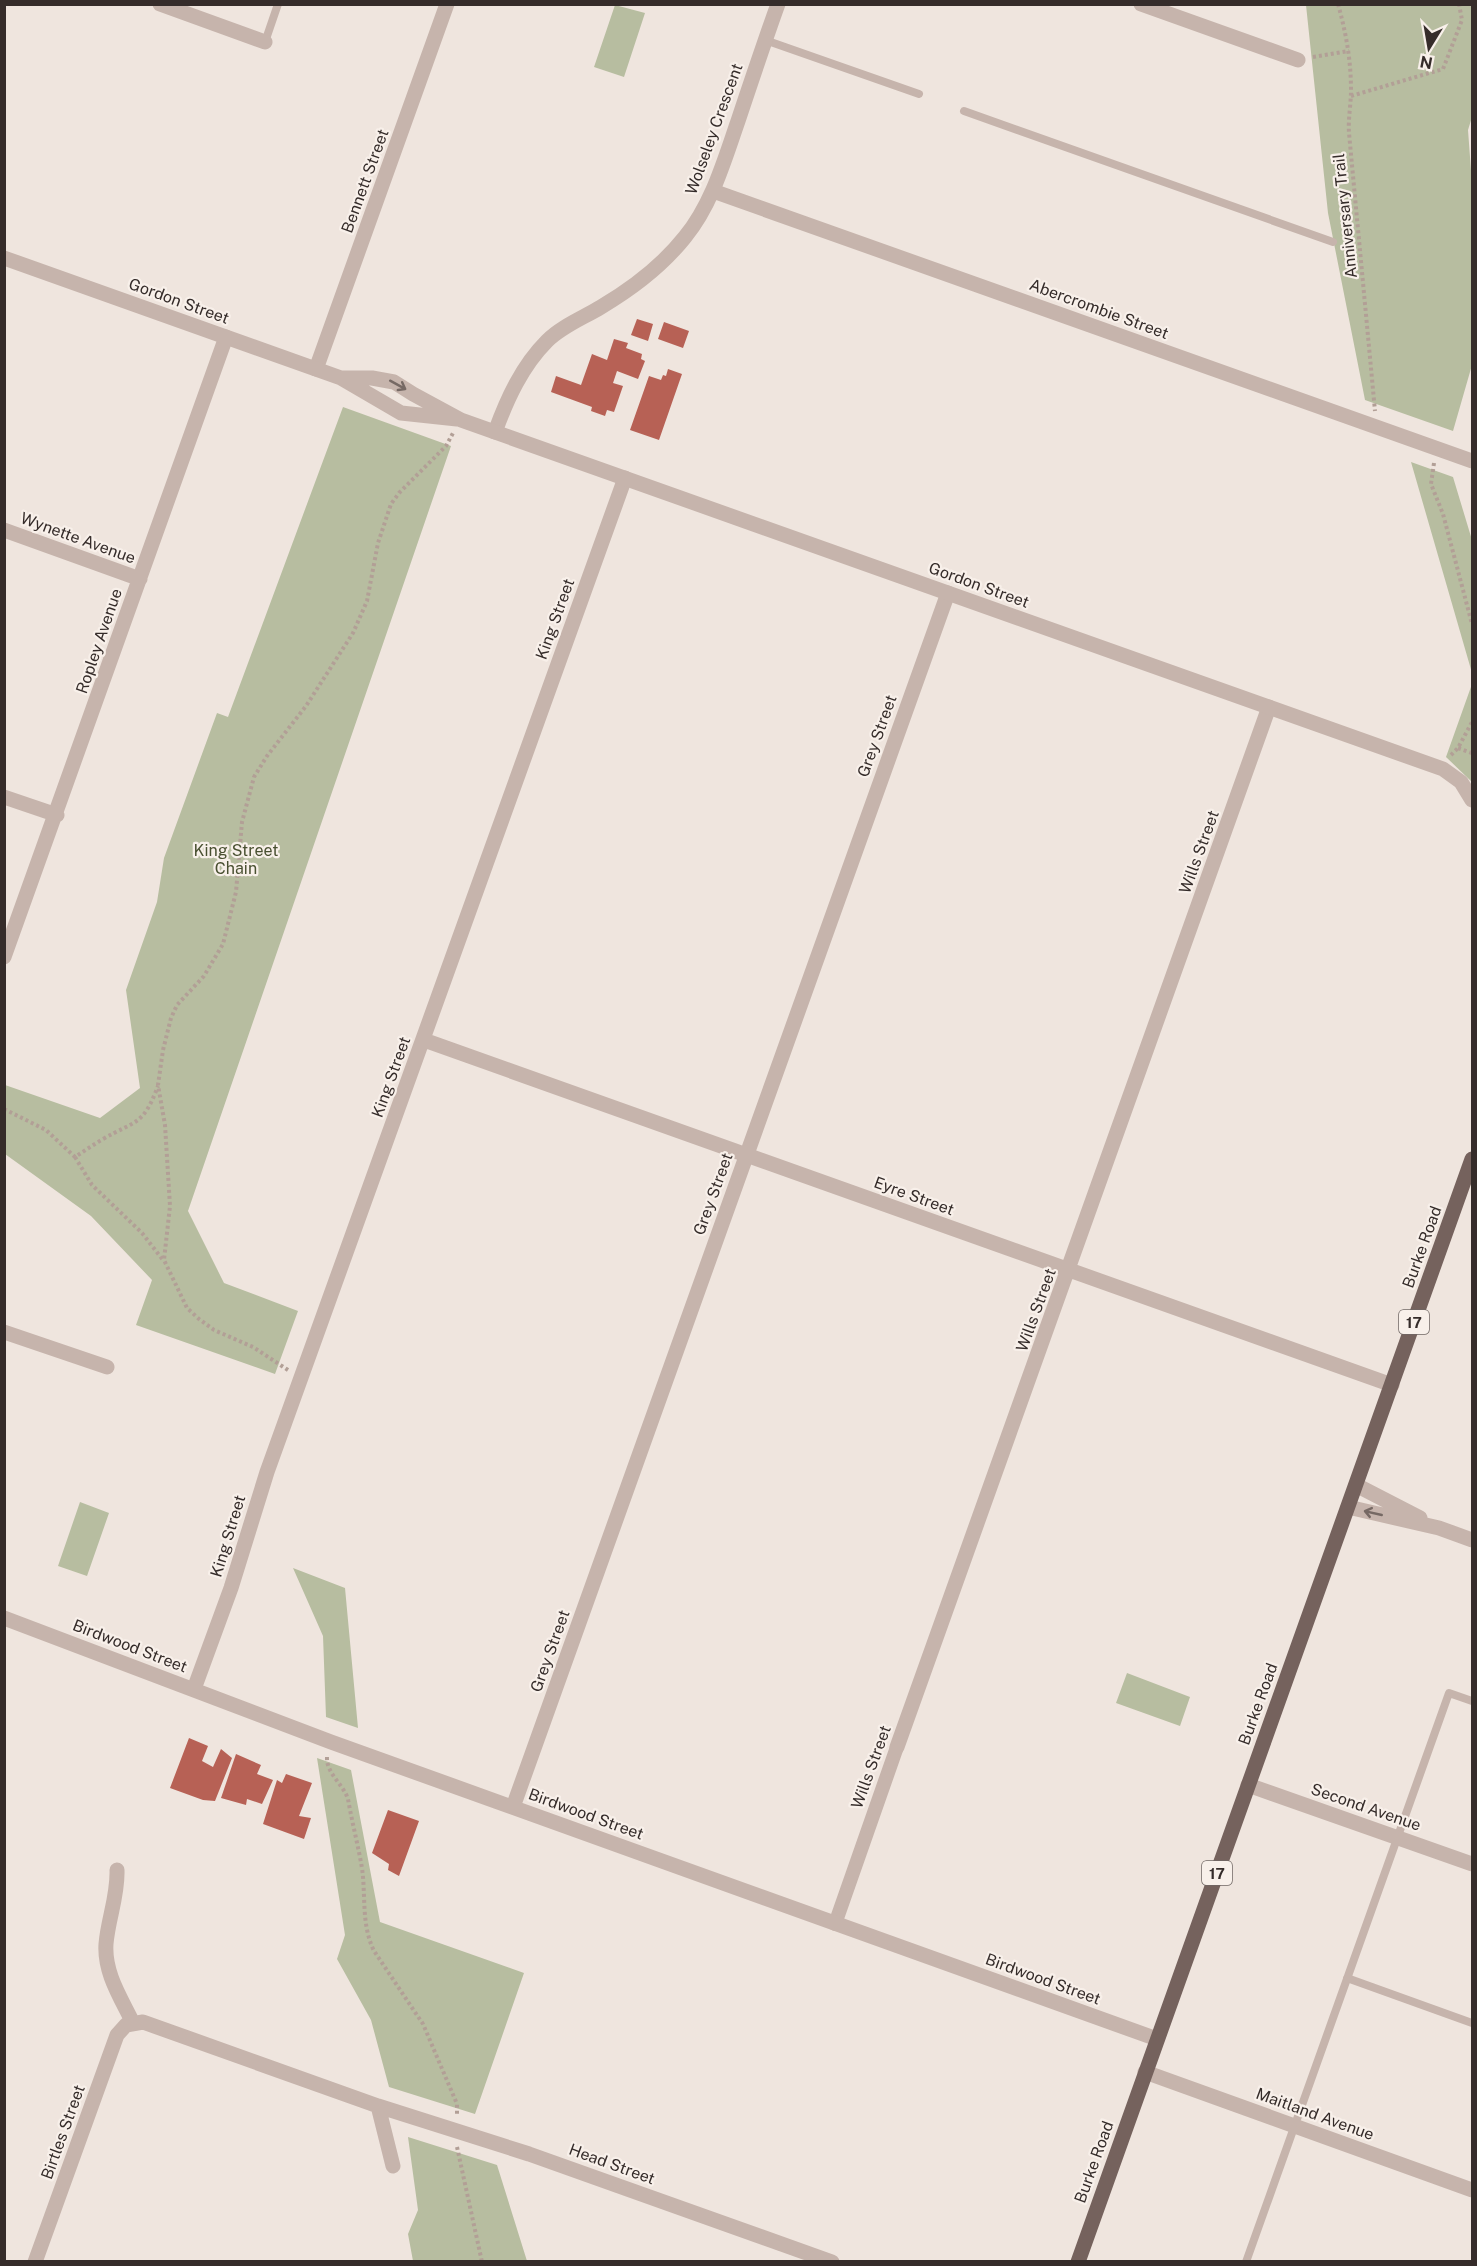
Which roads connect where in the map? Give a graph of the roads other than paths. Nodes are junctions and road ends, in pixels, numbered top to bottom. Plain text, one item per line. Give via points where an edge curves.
1 (160, 4) edge
2 (278, 4) edge
3 (447, 4) edge
4 (778, 4) edge
5 (1141, 4) edge
6 (765, 40) junction
7 (265, 42) joint
8 (1298, 60) road end
9 (919, 94) dead end
10 (964, 111) dead end
11 (713, 191) junction
12 (1333, 242) dead end
13 (4, 258) edge
14 (226, 337) junction
15 (316, 369) junction
16 (341, 378) junction
17 (462, 420) junction
18 (495, 432) junction
19 (1473, 461) edge
20 (625, 478) junction
21 (4, 530) edge
22 (140, 579) junction
23 (948, 593) junction
24 (1269, 707) junction
25 (4, 796) edge
26 (1473, 800) edge
27 (57, 815) junction
28 (4, 957) edge
29 (424, 1040) junction
30 (747, 1155) junction
31 (1473, 1159) edge
32 (1069, 1271) junction
33 (4, 1332) edge
34 (107, 1368) dead end
35 (1392, 1385) junction
36 (1356, 1485) junction
37 (1348, 1507) junction
38 (1439, 1528) junction
39 (1473, 1540) edge
40 (4, 1618) edge
41 (194, 1689) junction
42 (1473, 1701) edge
43 (897, 1747) joint
44 (1248, 1785) junction
45 (513, 1807) junction
46 (1398, 1837) junction
47 (1473, 1864) edge
48 (117, 1870) dead end
49 (835, 1924) junction
50 (1347, 1978) junction
51 (133, 2023) junction
52 (1473, 2023) edge
53 (1157, 2039) junction
54 (1145, 2072) junction
55 (378, 2106) junction
56 (1295, 2126) junction
57 (393, 2166) dead end
58 (1473, 2190) edge
59 (35, 2262) edge
60 (832, 2262) edge
61 (1078, 2262) edge
62 (1246, 2262) edge

1 - 7 street
2 - 7 lane
3 - 15 street, Bennett Street
4 - 6 street, Wolseley Crescent
5 - 8 street
6 - 9 lane
6 - 11 street, Wolseley Crescent
10 - 12 lane
11 - 18 street, Wolseley Crescent via 693,226 657,268 547,340 509,394
11 - 19 street, Abercrombie Street
13 - 14 street, Gordon Street
14 - 15 street, Gordon Street
14 - 22 street, Ropley Avenue
15 - 16 street, Gordon Street
16 - 17 street, Gordon Street via 401,413
16 -> 17 street, Gordon Street via 394,382
17 - 18 street, Gordon Street
18 - 20 street, Gordon Street
20 - 23 street, Gordon Street
20 - 29 street, King Street
21 - 22 street, Wynette Avenue
22 - 27 street, Ropley Avenue
23 - 24 street, Gordon Street
23 - 30 street, Grey Street
24 - 26 street, Gordon Street via 1443,769 1461,782
24 - 32 street, Wills Street
25 - 27 street
27 - 28 street, Ropley Avenue
29 - 30 street, Eyre Street
29 - 41 street, King Street via 267,1472
30 - 32 street, Eyre Street
30 - 45 street, Grey Street
31 - 35 main road, Burke Road / 17
32 - 35 street, Eyre Street
32 - 43 street, Wills Street
33 - 34 street
35 - 36 main road, Burke Road / 17
36 - 37 main road, Burke Road / 17
36 - 38 street
38 -> 37 street
37 - 44 main road, Burke Road / 17
38 - 39 street
40 - 41 street, Birdwood Street
41 - 45 street, Birdwood Street
42 - 46 lane via 1449,1693
43 - 49 street, Wills Street
44 - 46 street, Second Avenue
44 - 53 main road, Burke Road / 17
45 - 49 street, Birdwood Street
46 - 47 street, Second Avenue
46 - 50 lane
48 - 51 street via 106,1955 112,1981
49 - 53 street, Birdwood Street
50 - 52 lane
50 - 56 lane
51 - 55 street, Head Street via 152,2024
51 - 59 street, Birtles Street via 117,2035
53 - 54 main road, Burke Road / 17
54 - 56 street, Maitland Avenue
54 - 61 main road, Burke Road / 17
55 - 57 street
55 - 60 street, Head Street via 540,2158
56 - 58 street, Maitland Avenue
56 - 62 lane

